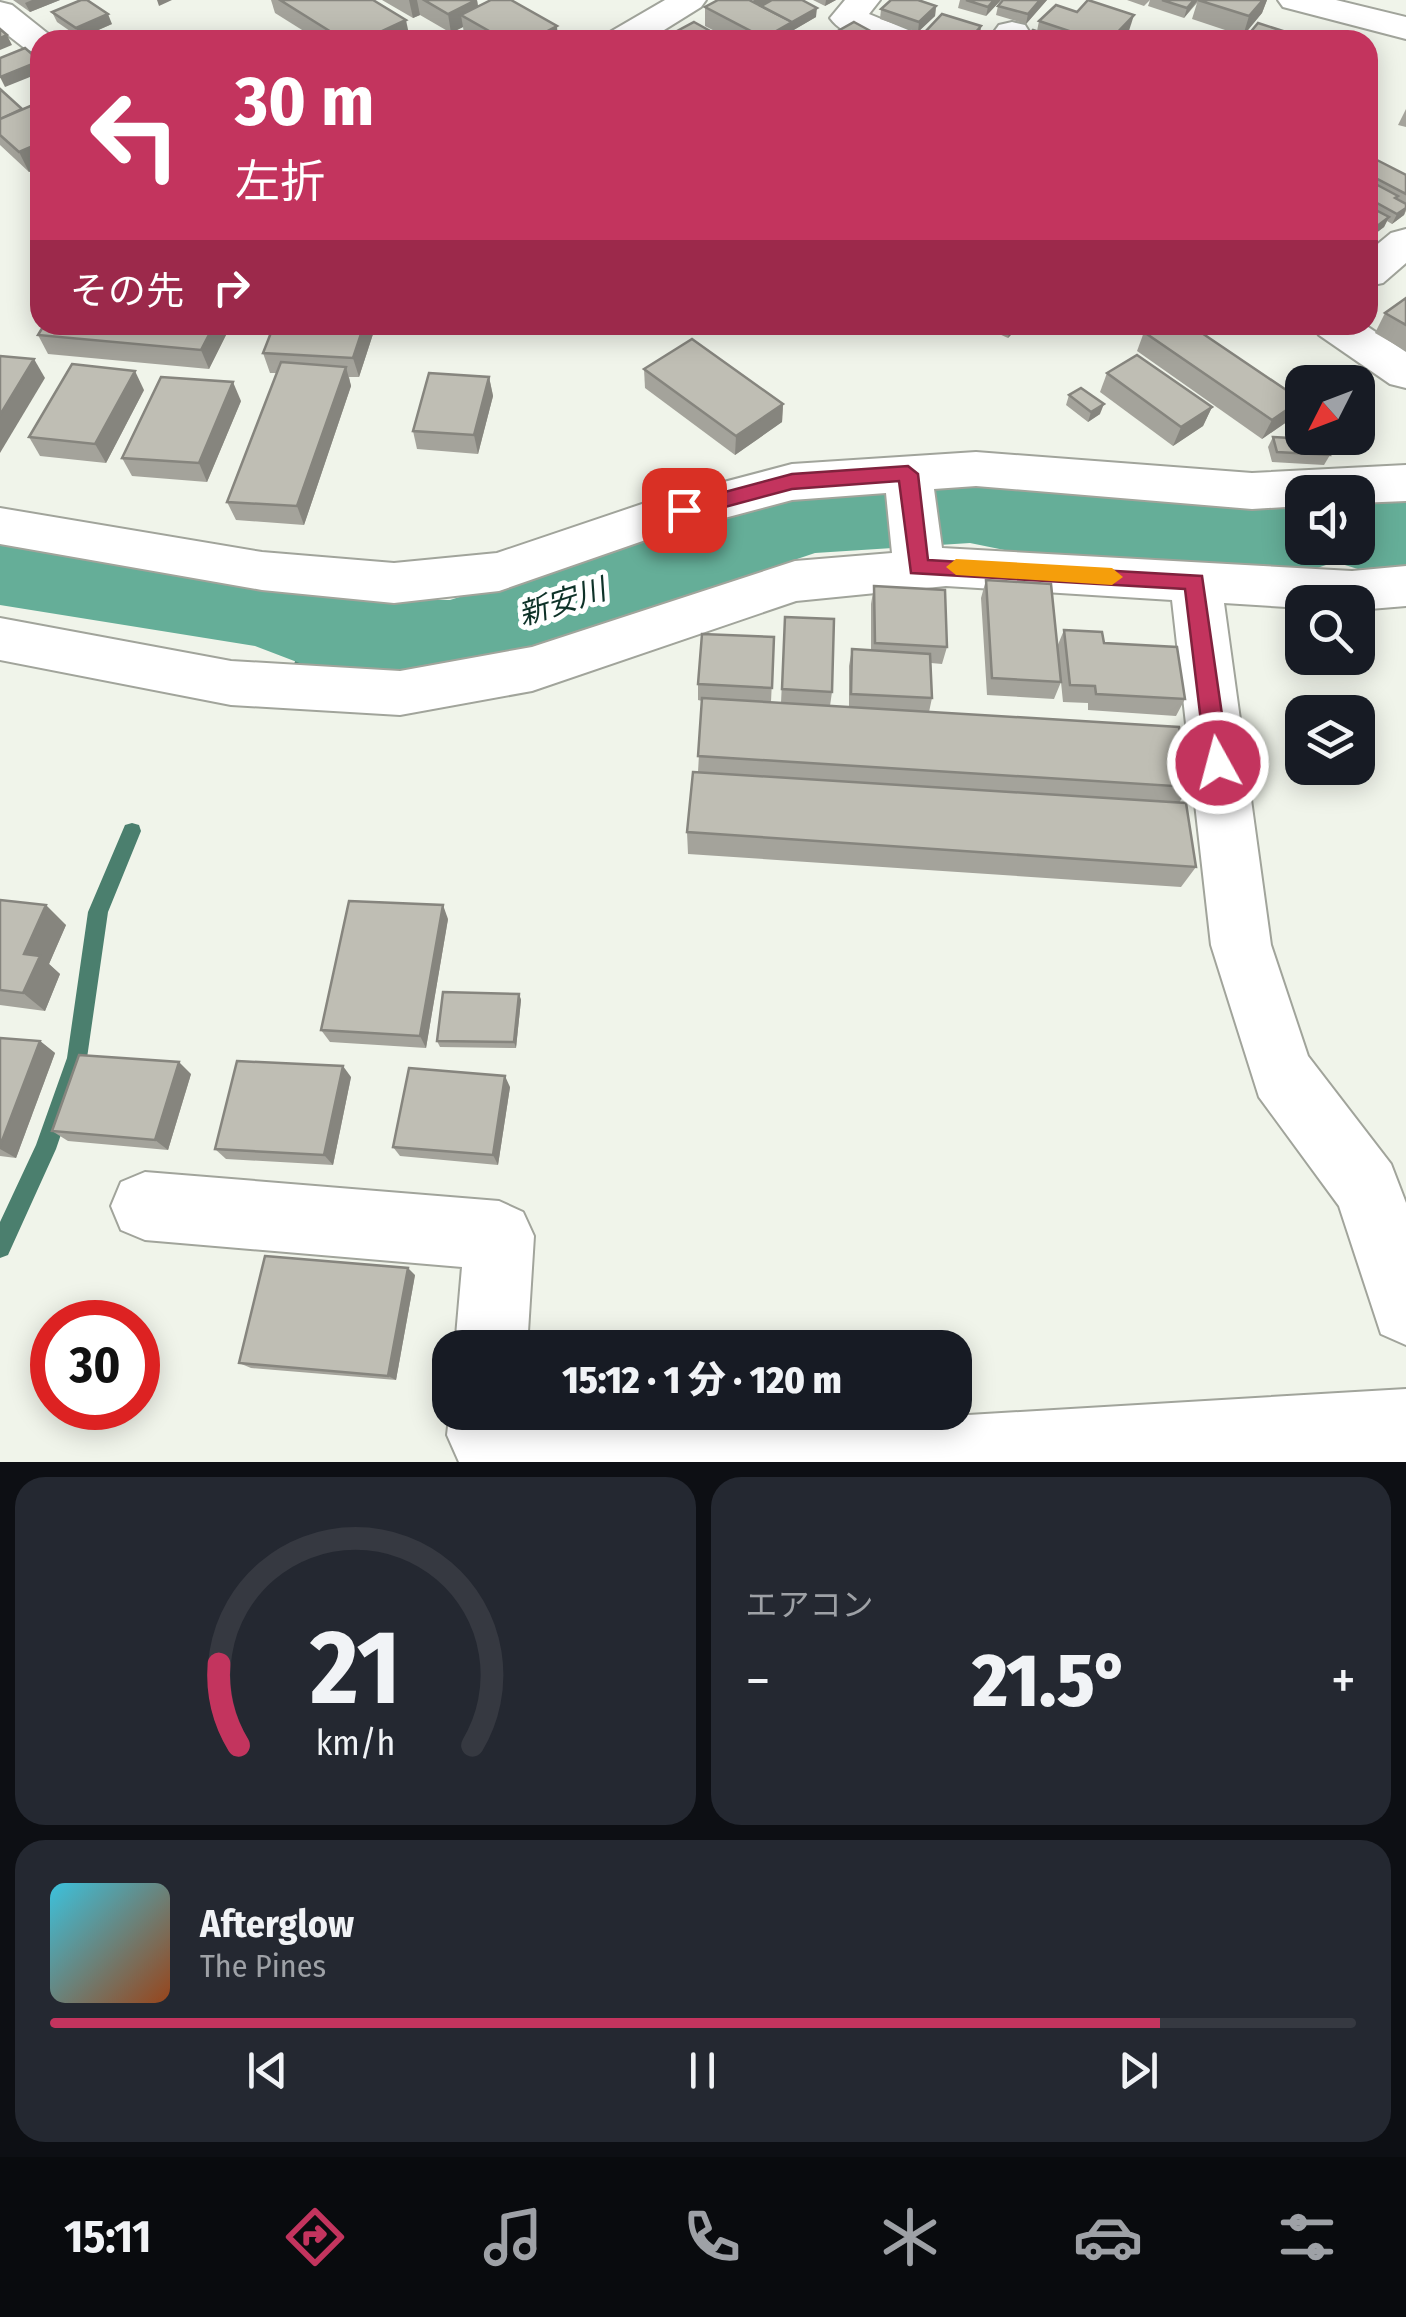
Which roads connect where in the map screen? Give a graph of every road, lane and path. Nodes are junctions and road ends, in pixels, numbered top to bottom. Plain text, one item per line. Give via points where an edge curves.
1 (690, 0) edge
2 (862, 0) edge
3 (1295, 0) edge
4 (0, 12) edge
5 (1406, 28) edge
6 (640, 30) edge
7 (876, 30) edge
8 (30, 34) edge
9 (1406, 242) edge
10 (1378, 265) edge
11 (1349, 335) edge
12 (1406, 373) edge
13 (909, 481) junction
14 (1406, 484) edge
15 (0, 526) edge
16 (918, 562) junction
17 (1195, 582) junction
18 (1406, 586) edge
19 (0, 638) edge
20 (145, 1206) dead end
21 (1406, 1309) edge
22 (492, 1330) edge
23 (1406, 1426) edge
24 (484, 1430) edge
25 (634, 1430) edge
26 (825, 1430) edge

1 - 6 street
2 - 7 street via 848,18
3 - 5 street
4 - 8 street
9 - 10 street
11 - 12 street
13 - 14 street via 976,469 1252,492
13 - 15 street via 792,482 648,520 499,572 394,582 262,571
13 - 16 street
16 - 17 street
16 - 19 street via 795,581 532,669 400,693 230,683
17 - 18 street via 1352,592
17 - 21 street via 1240,945 1282,1074 1367,1188
20 - 22 street via 499,1236
23 - 26 street via 882,1458
24 - 25 street via 484,1435

